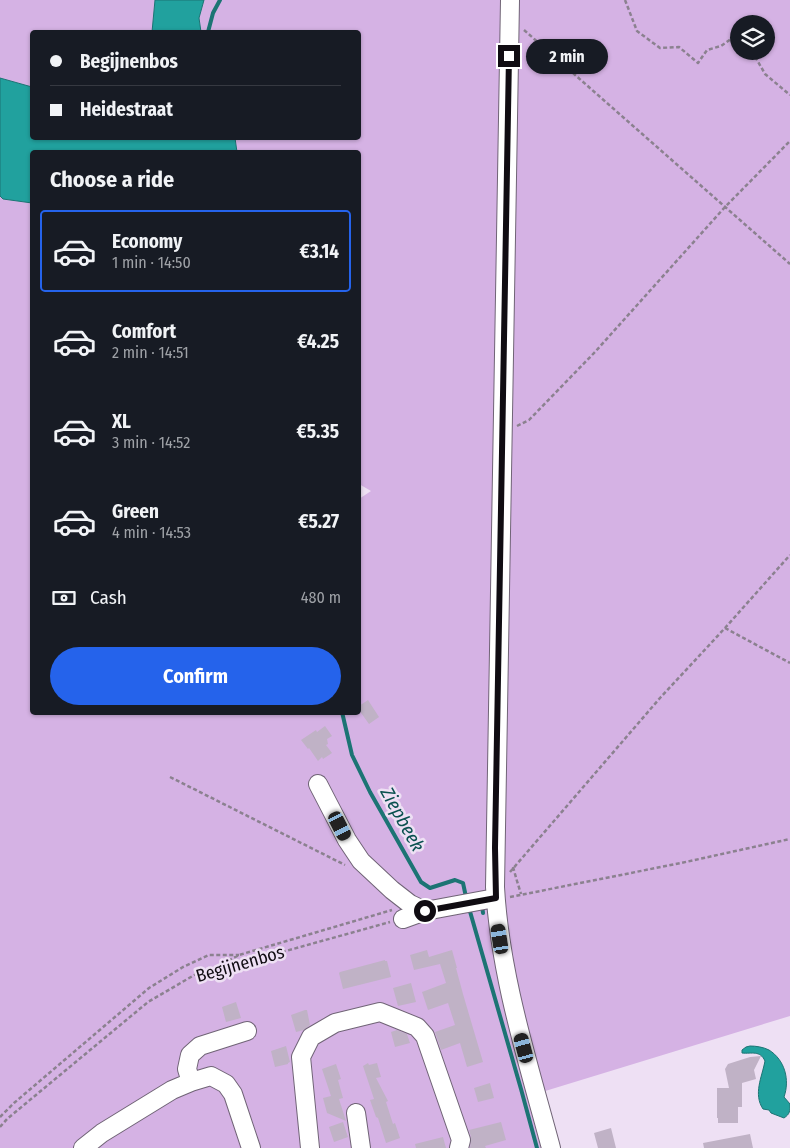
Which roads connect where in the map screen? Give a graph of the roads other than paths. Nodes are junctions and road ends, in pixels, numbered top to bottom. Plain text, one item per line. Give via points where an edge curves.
1 (510, 8) edge
2 (318, 784) dead end
3 (496, 898) junction
4 (247, 1031) dead end
5 (191, 1082) junction
6 (356, 1112) dead end
7 (84, 1148) edge
8 (251, 1148) edge
9 (310, 1148) edge
10 (362, 1148) edge
11 (459, 1148) edge
12 (552, 1148) edge

1 - 3 street
2 - 3 street via 361,861 410,904 414,915
3 - 12 street via 509,989
4 - 5 street via 200,1046 190,1055 187,1069
5 - 7 street via 172,1090 102,1133
5 - 8 street via 211,1076 226,1084 233,1094
6 - 10 street
9 - 11 street via 301,1057 311,1037 335,1023 380,1012 417,1027 424,1036 461,1140

